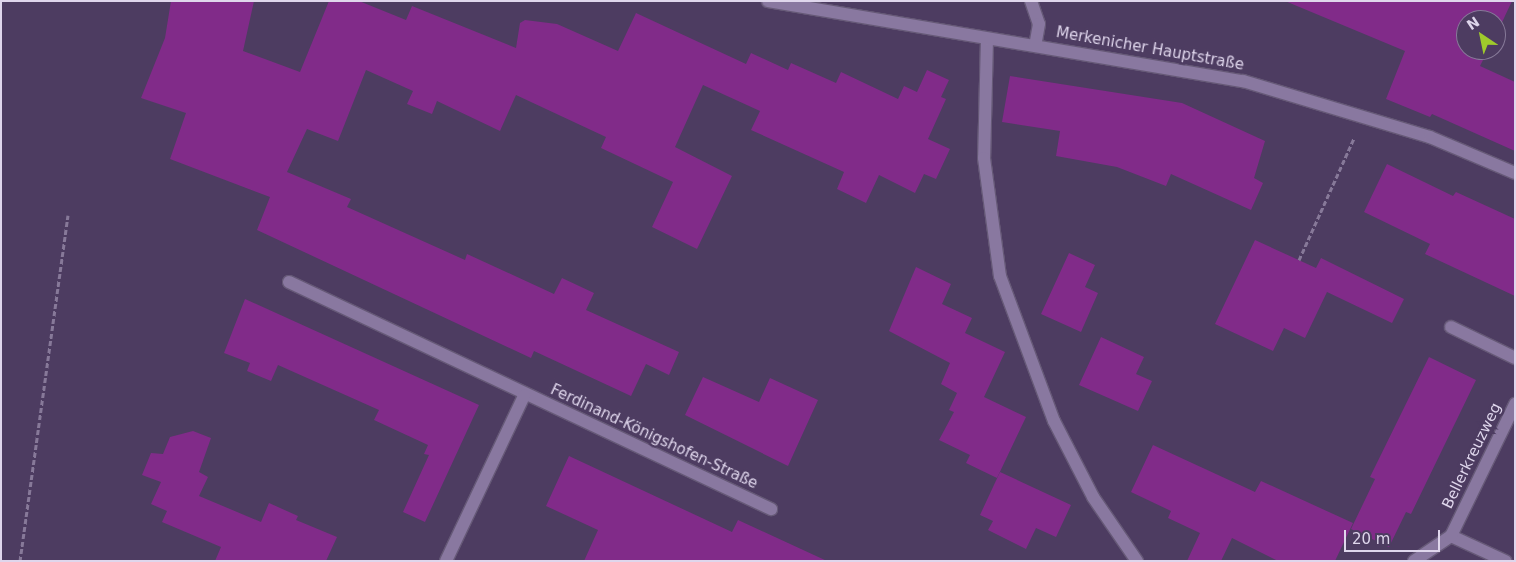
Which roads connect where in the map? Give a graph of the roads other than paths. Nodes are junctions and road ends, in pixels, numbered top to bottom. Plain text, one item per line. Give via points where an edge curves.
1 (768, 1) edge
2 (1031, 1) edge
3 (986, 39) junction
4 (1035, 46) junction
5 (1515, 173) edge
6 (289, 282) dead end
7 (1451, 327) dead end
8 (1515, 358) edge
9 (524, 396) junction
10 (1515, 404) edge
11 (771, 509) dead end
12 (1451, 536) junction
13 (446, 561) edge
14 (1137, 561) edge
15 (1414, 561) edge
16 (1505, 561) edge

1 - 3 street, Merkenicher Hauptstraße
2 - 4 street via 1039,24
3 - 4 street, Merkenicher Hauptstraße
3 - 14 street via 984,158 1000,276 1054,421 1093,497
4 - 5 street, Merkenicher Hauptstraße via 1242,81 1430,137
6 - 9 street, Ferdinand-Königshofen-Straße
7 - 8 street
9 - 11 street, Ferdinand-Königshofen-Straße
9 - 13 street
10 - 12 street, Bellerkreuzweg
12 - 15 street
12 - 16 street

